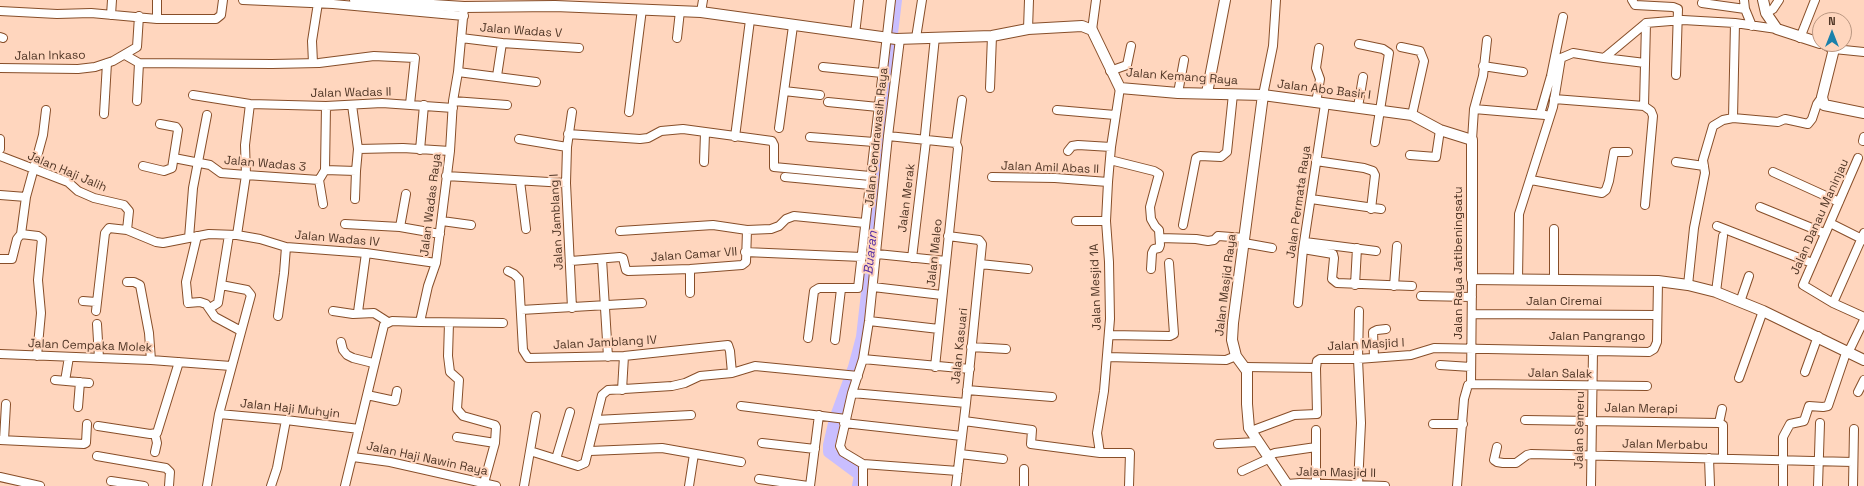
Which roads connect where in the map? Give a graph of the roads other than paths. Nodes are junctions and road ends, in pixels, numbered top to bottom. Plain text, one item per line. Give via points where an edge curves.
1 (112, 0) edge
2 (157, 0) edge
3 (222, 0) edge
4 (243, 0) edge
5 (355, 0) edge
6 (703, 0) edge
7 (859, 0) edge
8 (891, 0) edge
9 (922, 0) edge
10 (1029, 0) edge
11 (1096, 0) edge
12 (1225, 0) edge
13 (1276, 0) edge
14 (1632, 0) edge
15 (1764, 0) edge
16 (1778, 0) edge
17 (1815, 0) edge
18 (555, 3) edge
19 (1702, 3) dead end
20 (318, 4) junction
21 (607, 4) edge
22 (625, 4) edge
23 (1744, 4) edge
24 (642, 9) junction
25 (0, 11) edge
26 (464, 11) junction
27 (680, 11) junction
28 (701, 12) junction
29 (1766, 13) junction
30 (111, 15) junction
31 (139, 16) junction
32 (1563, 17) dead end
33 (157, 19) junction
34 (750, 20) junction
35 (1678, 20) junction
36 (1646, 23) junction
37 (1735, 23) junction
38 (794, 26) junction
39 (1752, 26) junction
40 (1028, 29) junction
41 (1777, 29) junction
42 (1092, 30) junction
43 (855, 34) junction
44 (992, 36) junction
45 (935, 37) junction
46 (462, 38) junction
47 (677, 38) dead end
48 (892, 38) junction
49 (916, 38) junction
50 (1800, 38) junction
51 (1487, 40) dead end
52 (1812, 41) edge
53 (502, 43) junction
54 (1359, 44) dead end
55 (1130, 46) dead end
56 (1401, 47) dead end
57 (579, 48) dead end
58 (1319, 48) dead end
59 (1852, 51) edge
60 (1833, 52) edge
61 (1864, 52) edge
62 (1604, 58) junction
63 (131, 60) junction
64 (1184, 60) dead end
65 (107, 63) junction
66 (313, 63) junction
67 (1645, 63) junction
68 (1484, 66) junction
69 (823, 67) dead end
70 (0, 68) edge
71 (1110, 71) junction
72 (458, 72) junction
73 (1523, 72) dead end
74 (882, 73) junction
75 (1676, 75) dead end
76 (497, 76) junction
77 (1363, 77) dead end
78 (536, 82) dead end
79 (990, 88) dead end
80 (1120, 88) junction
81 (784, 90) junction
82 (1178, 93) junction
83 (1207, 93) junction
84 (1233, 94) junction
85 (193, 95) dead end
86 (820, 95) dead end
87 (1263, 95) junction
88 (1822, 97) junction
89 (1554, 99) junction
90 (962, 100) dead end
91 (137, 101) dead end
92 (828, 102) dead end
93 (1320, 103) junction
94 (250, 104) junction
95 (352, 104) junction
96 (410, 104) junction
97 (453, 104) junction
98 (424, 105) junction
99 (507, 105) dead end
100 (326, 106) junction
101 (1644, 106) junction
102 (878, 107) junction
103 (1358, 107) junction
104 (1474, 108) junction
105 (46, 110) dead end
106 (1057, 110) dead end
107 (1380, 111) junction
108 (572, 112) dead end
109 (629, 112) dead end
110 (104, 114) dead end
111 (1540, 114) junction
112 (1864, 114) edge
113 (207, 115) dead end
114 (1115, 115) junction
115 (1412, 115) junction
116 (1550, 115) junction
117 (1733, 118) junction
118 (160, 124) dead end
119 (780, 128) dead end
120 (1440, 130) junction
121 (705, 133) junction
122 (568, 134) junction
123 (888, 136) junction
124 (735, 137) junction
125 (810, 137) dead end
126 (0, 138) edge
127 (519, 138) dead end
128 (926, 138) junction
129 (1472, 140) junction
130 (874, 142) junction
131 (1376, 142) dead end
132 (956, 143) junction
133 (567, 147) junction
134 (1111, 147) junction
135 (0, 149) edge
136 (358, 150) junction
137 (420, 150) junction
138 (450, 151) junction
139 (1068, 151) dead end
140 (1628, 152) dead end
141 (1410, 155) dead end
142 (0, 156) edge
143 (174, 158) junction
144 (1858, 158) dead end
145 (1110, 160) junction
146 (1316, 161) junction
147 (704, 162) dead end
148 (880, 162) junction
149 (1676, 162) dead end
150 (197, 163) junction
151 (143, 166) dead end
152 (1704, 166) junction
153 (34, 169) junction
154 (325, 170) junction
155 (356, 171) junction
156 (1772, 172) dead end
157 (246, 175) junction
158 (446, 176) junction
159 (785, 177) dead end
160 (992, 177) dead end
161 (319, 180) junction
162 (870, 180) junction
163 (1530, 180) junction
164 (520, 181) junction
165 (1108, 182) junction
166 (566, 184) junction
167 (406, 194) dead end
168 (0, 195) edge
169 (26, 197) junction
170 (355, 199) dead end
171 (1311, 200) junction
172 (1839, 202) junction
173 (323, 204) dead end
174 (1645, 205) dead end
175 (1760, 207) dead end
176 (1371, 208) junction
177 (1381, 209) dead end
178 (442, 221) junction
179 (1076, 221) dead end
180 (1106, 221) junction
181 (865, 223) junction
182 (1830, 223) junction
183 (345, 224) dead end
184 (471, 225) dead end
185 (1183, 225) dead end
186 (1717, 226) dead end
187 (400, 227) junction
188 (526, 229) dead end
189 (1554, 229) dead end
190 (127, 230) junction
191 (747, 230) junction
192 (620, 231) dead end
193 (1824, 233) junction
194 (21, 234) junction
195 (440, 234) junction
196 (233, 235) junction
197 (948, 236) junction
198 (1723, 236) dead end
199 (193, 237) junction
200 (1160, 238) junction
201 (1863, 238) edge
202 (1244, 241) junction
203 (1304, 246) junction
204 (1397, 246) dead end
205 (286, 247) junction
206 (1272, 248) dead end
207 (1357, 248) junction
208 (1376, 251) dead end
209 (745, 252) junction
210 (366, 253) junction
211 (877, 254) junction
212 (862, 257) junction
213 (912, 258) junction
214 (0, 259) edge
215 (602, 259) junction
216 (571, 261) junction
217 (946, 261) junction
218 (436, 263) junction
219 (1169, 263) dead end
220 (980, 264) junction
221 (1812, 264) junction
222 (690, 269) junction
223 (1028, 269) dead end
224 (1151, 269) dead end
225 (508, 271) dead end
226 (1749, 276) dead end
227 (1472, 279) junction
228 (1518, 279) junction
229 (1554, 279) junction
230 (126, 282) dead end
231 (1658, 282) junction
232 (221, 285) junction
233 (1355, 285) junction
234 (1688, 285) junction
235 (1394, 286) junction
236 (1412, 286) dead end
237 (872, 287) junction
238 (841, 289) junction
239 (1716, 292) junction
240 (690, 293) dead end
241 (942, 295) junction
242 (1421, 296) dead end
243 (1472, 297) junction
244 (82, 301) dead end
245 (96, 302) junction
246 (1740, 302) junction
247 (642, 303) dead end
248 (1298, 303) dead end
249 (1832, 303) junction
250 (604, 306) junction
251 (210, 308) junction
252 (572, 308) junction
253 (521, 310) junction
254 (96, 311) dead end
255 (333, 311) dead end
256 (1359, 311) dead end
257 (1763, 311) junction
258 (358, 312) junction
259 (1472, 314) junction
260 (1657, 315) junction
261 (278, 316) dead end
262 (1864, 317) edge
263 (1864, 320) edge
264 (870, 321) junction
265 (388, 322) junction
266 (420, 322) junction
267 (449, 323) junction
268 (503, 323) dead end
269 (97, 324) dead end
270 (939, 329) junction
271 (1386, 330) dead end
272 (241, 331) junction
273 (1109, 335) junction
274 (1818, 336) junction
275 (808, 338) dead end
276 (836, 340) dead end
277 (341, 342) dead end
278 (972, 347) junction
279 (1006, 349) dead end
280 (1471, 350) junction
281 (1593, 351) junction
282 (1848, 351) junction
283 (0, 354) edge
284 (37, 356) junction
285 (624, 356) junction
286 (1236, 356) junction
287 (69, 357) junction
288 (608, 357) junction
289 (1108, 357) junction
290 (1374, 357) junction
291 (99, 358) junction
292 (863, 359) junction
293 (1358, 359) junction
294 (151, 360) junction
295 (1864, 360) edge
296 (179, 362) junction
297 (373, 363) junction
298 (231, 366) junction
299 (935, 366) junction
300 (1440, 366) dead end
301 (1471, 366) junction
302 (1245, 367) junction
303 (1316, 368) junction
304 (970, 369) junction
305 (1805, 372) dead end
306 (732, 373) junction
307 (853, 375) junction
308 (1739, 378) dead end
309 (55, 380) dead end
310 (1864, 380) edge
311 (65, 381) junction
312 (1471, 384) junction
313 (1592, 386) junction
314 (1647, 386) dead end
315 (622, 390) junction
316 (967, 390) junction
317 (397, 391) dead end
318 (1858, 392) dead end
319 (852, 393) junction
320 (366, 395) junction
321 (1052, 397) dead end
322 (966, 403) junction
323 (6, 404) dead end
324 (741, 406) dead end
325 (78, 407) dead end
326 (1722, 409) dead end
327 (570, 412) dead end
328 (219, 414) junction
329 (691, 415) dead end
330 (819, 415) junction
331 (536, 416) dead end
332 (286, 420) junction
333 (596, 420) junction
334 (839, 420) junction
335 (1525, 420) dead end
336 (1592, 420) junction
337 (964, 421) junction
338 (1719, 422) junction
339 (1820, 423) dead end
340 (87, 424) dead end
341 (1433, 424) dead end
342 (1463, 424) junction
343 (98, 426) dead end
344 (359, 429) junction
345 (1854, 429) dead end
346 (1316, 430) dead end
347 (1250, 431) junction
348 (155, 434) junction
349 (962, 436) junction
350 (456, 437) dead end
351 (2, 440) edge
352 (1257, 442) junction
353 (495, 443) junction
354 (762, 443) dead end
355 (1218, 444) dead end
356 (1316, 447) junction
357 (1497, 447) dead end
358 (815, 449) junction
359 (530, 451) junction
360 (590, 451) junction
361 (155, 452) dead end
362 (1100, 453) junction
363 (692, 454) junction
364 (960, 454) junction
365 (97, 456) dead end
366 (1592, 456) junction
367 (353, 457) junction
368 (1267, 458) junction
369 (1709, 458) junction
370 (1723, 458) junction
371 (556, 459) junction
372 (1003, 459) dead end
373 (1783, 460) junction
374 (1819, 461) junction
375 (741, 462) dead end
376 (1853, 462) junction
377 (863, 464) junction
378 (1024, 469) dead end
379 (958, 471) junction
380 (1242, 471) dead end
381 (0, 477) edge
382 (759, 479) dead end
383 (111, 481) dead end
384 (479, 483) edge
385 (1316, 483) junction
386 (1287, 485) edge
387 (1358, 485) junction
388 (39, 486) edge
389 (144, 486) edge
390 (169, 486) edge
391 (207, 486) edge
392 (271, 486) edge
393 (345, 486) edge
394 (496, 486) edge
395 (524, 486) edge
396 (689, 486) edge
397 (809, 486) edge
398 (864, 486) edge
399 (956, 486) edge
400 (1024, 486) edge
401 (1129, 486) edge
402 (1385, 486) edge
403 (1457, 486) edge
404 (1591, 486) edge
405 (1710, 486) edge
406 (1783, 486) edge
407 (1818, 486) edge
408 (1853, 486) edge

1 - 30 street
2 - 33 street
3 - 33 street via 221,15 216,19
4 - 20 street
5 - 26 street
6 - 28 street
7 - 43 street
8 - 48 street
9 - 49 street
10 - 40 street
11 - 42 street
12 - 83 street
13 - 87 street, Jalan Abo Basir I via 1273,46
14 - 35 street via 1635,5 1676,7
15 - 29 street
16 - 29 street via 1773,9
17 - 50 street
18 - 21 street
18 - 26 street
19 - 23 street
20 - 26 street
20 - 66 street via 312,41
21 - 22 street
22 - 24 street
23 - 39 street
24 - 27 street
24 - 109 street
25 - 30 street
26 - 46 street, Jalan Wadas Raya
27 - 28 street
27 - 47 street
28 - 34 street
29 - 41 street
30 - 31 street
31 - 33 street
31 - 63 street, Jalan Inkaso via 137,48
32 - 111 street
34 - 38 street
34 - 124 street
35 - 36 street
35 - 37 street
35 - 75 street
36 - 62 street
36 - 67 street
37 - 39 street
37 - 117 street
38 - 43 street
38 - 81 street
39 - 41 street
40 - 42 street via 1082,26
40 - 44 street
41 - 50 street
42 - 71 street, Jalan Kemang Raya
43 - 48 street
44 - 45 street
44 - 79 street
45 - 49 street
45 - 128 street, Jalan Merak
46 - 53 street, Jalan Wadas V
46 - 72 street, Jalan Wadas Raya
48 - 49 street
48 - 74 street
48 - 123 street, Jalan Cendrawasih Raya
50 - 52 street
51 - 68 street
53 - 57 street, Jalan Wadas V
53 - 76 street
54 - 107 street via 1383,49 1389,53
55 - 71 street via 1127,65
56 - 115 street via 1420,52 1424,61
58 - 93 street, Jalan Permata Raya via 1316,68 1320,79
59 - 61 street
60 - 88 street
62 - 67 street
62 - 89 street via 1573,53 1561,58
63 - 65 street, Jalan Inkaso
63 - 66 street
63 - 91 street
64 - 82 street
65 - 70 street, Jalan Inkaso via 78,69
65 - 110 street
66 - 96 street via 374,56 415,58
67 - 101 street
68 - 73 street
68 - 104 street
69 - 74 street
71 - 80 street, Jalan Kemang Raya
72 - 76 street
72 - 97 street, Jalan Wadas Raya
74 - 102 street
76 - 78 street
77 - 103 street
80 - 82 street, Jalan Kemang Raya
80 - 114 street, Jalan Mesjid 1A
81 - 86 street
81 - 119 street
82 - 83 street, Jalan Kemang Raya
83 - 84 street, Jalan Kemang Raya
84 - 87 street, Jalan Kemang Raya
84 - 185 street via 1227,152 1221,156 1196,158
85 - 94 street, Jalan Wadas II
87 - 93 street, Jalan Abo Basir I
87 - 202 street, Jalan Masjid Raya
88 - 112 street via 1824,105
88 - 117 street via 1808,124 1785,119 1778,122
89 - 101 street
89 - 116 street
90 - 132 street, Jalan Maleo
92 - 102 street
93 - 103 street, Jalan Abo Basir I
93 - 146 street, Jalan Permata Raya
94 - 100 street, Jalan Wadas II
94 - 157 street via 245,146
95 - 96 street, Jalan Wadas II
95 - 100 street, Jalan Wadas II
95 - 136 street
96 - 98 street, Jalan Wadas II
97 - 98 street, Jalan Wadas II
97 - 99 street, Jalan Wadas II
97 - 138 street, Jalan Wadas Raya
98 - 137 street
100 - 154 street
101 - 174 street via 1651,111 1652,116
102 - 130 street
103 - 107 street, Jalan Abo Basir I
104 - 111 street
104 - 129 street
105 - 153 street via 43,135
106 - 114 street
107 - 115 street, Jalan Abo Basir I
107 - 131 street
108 - 122 street, Jalan Jamblang I
111 - 116 street
113 - 150 street
114 - 134 street, Jalan Mesjid 1A
115 - 120 street, Jalan Abo Basir I
116 - 163 street
117 - 152 street via 1713,126 1703,160
118 - 143 street via 176,126 178,130
120 - 129 street, Jalan Abo Basir I
120 - 141 street via 1436,157
121 - 122 street via 672,129 640,139
121 - 124 street
121 - 147 street
122 - 133 street, Jalan Jamblang I
123 - 128 street
123 - 148 street, Jalan Cendrawasih Raya
124 - 162 street via 772,141 774,167
125 - 130 street
126 - 135 street
127 - 133 street
128 - 132 street
128 - 213 street, Jalan Merak
129 - 227 street, Jalan Raya Jatibeningsatu
130 - 148 street
132 - 197 street, Jalan Maleo via 958,148
133 - 166 street, Jalan Jamblang I
134 - 139 street via 1078,145 1072,146
134 - 145 street, Jalan Mesjid 1A
136 - 137 street
136 - 155 street
137 - 138 street
138 - 158 street, Jalan Wadas Raya
140 - 163 street via 1614,152 1609,181 1602,193
142 - 153 street, Jalan Haji Jalih
143 - 150 street, Jalan Wadas 3
143 - 151 street via 169,170
144 - 172 street, Jalan Danau Maninjau
145 - 165 street, Jalan Mesjid 1A
145 - 200 street via 1159,174 1150,207
146 - 171 street, Jalan Permata Raya
146 - 176 street via 1373,171 1375,175
148 - 162 street
148 - 211 street, Jalan Cendrawasih Raya
149 - 152 street
150 - 157 street, Jalan Wadas 3 via 210,165 221,173
150 - 199 street via 193,188
152 - 234 street
153 - 169 street
153 - 190 street, Jalan Haji Jalih via 68,182 78,191 94,198 124,205 129,211
154 - 155 street
154 - 161 street, Jalan Wadas 3
155 - 170 street
156 - 172 street
157 - 161 street, Jalan Wadas 3
157 - 196 street
158 - 164 street
158 - 178 street, Jalan Wadas Raya
159 - 162 street
160 - 165 street, Jalan Amil Abas II
161 - 173 street
162 - 181 street
163 - 228 street via 1519,214
164 - 166 street
164 - 188 street
165 - 180 street, Jalan Mesjid 1A
166 - 216 street, Jalan Jamblang I
167 - 187 street
168 - 169 street
169 - 194 street
171 - 176 street
171 - 203 street, Jalan Permata Raya
172 - 182 street, Jalan Danau Maninjau
175 - 193 street
176 - 177 street
178 - 184 street
178 - 195 street, Jalan Wadas Raya
179 - 180 street
180 - 273 street, Jalan Mesjid 1A
181 - 191 street, Jalan Camar VII via 794,216 786,218 771,230
181 - 212 street
182 - 193 street, Jalan Danau Maninjau
182 - 201 street
183 - 187 street
186 - 221 street
187 - 195 street
189 - 229 street
190 - 199 street, Jalan Wadas IV via 156,242 171,242
190 - 245 street via 107,230
191 - 192 street via 713,225
191 - 209 street, Jalan Camar VII
193 - 221 street, Jalan Danau Maninjau
194 - 214 street via 17,239 12,259
194 - 284 street via 42,239 38,280 41,313
195 - 218 street, Jalan Wadas Raya
196 - 199 street, Jalan Wadas IV via 209,234
196 - 205 street, Jalan Wadas IV via 260,239
196 - 232 street
197 - 217 street, Jalan Maleo
197 - 220 street, Jalan Kasuari via 980,241
198 - 239 street
199 - 251 street via 186,282 188,301 193,304 202,302
200 - 202 street via 1208,241 1218,236
200 - 224 street via 1159,248 1152,252
201 - 249 street
202 - 206 street
202 - 286 street, Jalan Masjid Raya via 1233,323 1232,340
203 - 207 street
203 - 233 street via 1333,254 1333,281
203 - 248 street, Jalan Permata Raya
204 - 235 street
205 - 210 street, Jalan Wadas IV
205 - 261 street
207 - 208 street
207 - 233 street
209 - 212 street
209 - 222 street, Jalan Camar VII via 746,262 742,265
210 - 218 street, Jalan Wadas IV
210 - 258 street
211 - 213 street
211 - 237 street, Jalan Cendrawasih Raya
212 - 238 street via 858,288
213 - 217 street
215 - 216 street, Jalan Camar VII
215 - 222 street, Jalan Camar VII via 621,257 626,270
215 - 250 street
216 - 252 street, Jalan Jamblang I
217 - 241 street, Jalan Maleo
218 - 266 street, Jalan Wadas Raya
219 - 273 street via 1174,332 1172,335
220 - 223 street
220 - 278 street, Jalan Kasuari
221 - 249 street, Jalan Danau Maninjau via 1803,285
222 - 240 street
225 - 253 street, Jalan Jamblang IV via 518,276
226 - 246 street
227 - 228 street
227 - 243 street, Jalan Raya Jatibeningsatu
228 - 229 street
229 - 231 street
230 - 294 street via 140,285
231 - 234 street
231 - 260 street, Jalan Pangrango
232 - 251 street via 218,303
232 - 272 street via 249,291 251,295
233 - 235 street
234 - 239 street
235 - 236 street
237 - 241 street
237 - 264 street, Jalan Cendrawasih Raya
238 - 275 street via 819,288 814,291
238 - 276 street
239 - 246 street
241 - 270 street, Jalan Maleo
242 - 243 street
243 - 259 street, Jalan Raya Jatibeningsatu
244 - 245 street
245 - 254 street
246 - 257 street
247 - 250 street
249 - 262 street
250 - 252 street
250 - 288 street
251 - 272 street via 215,317
252 - 253 street
253 - 288 street, Jalan Jamblang IV via 523,350 528,358
255 - 258 street via 352,314
256 - 293 street
257 - 274 street
257 - 308 street
258 - 265 street via 374,313
259 - 260 street, Jalan Ciremai
259 - 280 street, Jalan Raya Jatibeningsatu
260 - 281 street, Jalan Pangrango via 1656,345 1650,352
263 - 282 street
264 - 270 street
264 - 292 street, Jalan Cendrawasih Raya
265 - 266 street
265 - 297 street via 382,330
266 - 267 street
267 - 268 street
267 - 353 street via 450,372 459,380 457,409 463,416 495,425
269 - 291 street
270 - 299 street, Jalan Maleo
271 - 290 street via 1373,332
272 - 298 street
273 - 289 street, Jalan Mesjid 1A
274 - 282 street
274 - 305 street
277 - 297 street via 347,354 358,360
278 - 279 street
278 - 304 street, Jalan Kasuari
280 - 281 street, Jalan Pangrango
280 - 290 street, Jalan Masjid I via 1434,348 1411,355
280 - 301 street, Jalan Raya Jatibeningsatu
281 - 313 street, Jalan Semeru
282 - 295 street
282 - 373 street via 1828,406 1809,406 1803,422 1790,424 1783,437
283 - 284 street, Jalan Cempaka Molek
284 - 287 street, Jalan Cempaka Molek
285 - 288 street, Jalan Jamblang IV
285 - 306 street, Jalan Jamblang IV via 728,345
285 - 315 street
286 - 289 street via 1226,360
286 - 302 street, Jalan Masjid Raya
287 - 291 street, Jalan Cempaka Molek
287 - 311 street
289 - 362 street, Jalan Mesjid 1A via 1097,433
290 - 293 street, Jalan Masjid I
291 - 294 street, Jalan Cempaka Molek
292 - 299 street
292 - 307 street, Jalan Cendrawasih Raya
293 - 303 street, Jalan Masjid I via 1320,359
293 - 387 street via 1361,423
294 - 296 street, Jalan Cempaka Molek
296 - 298 street, Jalan Cempaka Molek
296 - 348 street via 161,424
297 - 320 street
298 - 328 street
299 - 304 street
300 - 301 street
301 - 312 street, Jalan Raya Jatibeningsatu
302 - 303 street
302 - 347 street
303 - 347 street via 1317,414 1294,415
304 - 316 street, Jalan Kasuari
306 - 307 street via 755,366 765,366
306 - 315 street via 700,376 672,386
307 - 319 street, Jalan Cendrawasih Raya
309 - 311 street
310 - 318 street
311 - 325 street via 84,382
312 - 313 street, Jalan Salak
312 - 342 street, Jalan Raya Jatibeningsatu via 1466,387
313 - 314 street, Jalan Salak
313 - 336 street, Jalan Semeru
315 - 333 street via 604,392
316 - 321 street
316 - 322 street, Jalan Kasuari
317 - 320 street via 395,400
319 - 322 street
319 - 334 street, Jalan Cendrawasih Raya
320 - 344 street
322 - 337 street, Jalan Kasuari
323 - 351 street
324 - 330 street
326 - 338 street
327 - 371 street
328 - 332 street, Jalan Haji Muhyin
328 - 391 street
329 - 333 street
330 - 334 street
330 - 358 street
331 - 359 street
332 - 344 street, Jalan Haji Muhyin
332 - 392 street
333 - 360 street
334 - 349 street
334 - 377 street, Jalan Cendrawasih Raya via 840,446 843,452
335 - 336 street, Jalan Merapi
336 - 338 street, Jalan Merapi
336 - 366 street, Jalan Semeru
337 - 349 street, Jalan Kasuari
337 - 362 street via 1032,430 1031,444
338 - 370 street via 1723,426
339 - 374 street
340 - 351 street via 84,444
341 - 342 street
342 - 403 street
343 - 348 street
344 - 367 street
345 - 376 street
346 - 356 street
347 - 352 street
348 - 361 street
349 - 364 street, Jalan Kasuari
350 - 353 street
352 - 355 street
352 - 368 street
353 - 384 street
354 - 358 street
356 - 368 street via 1276,453
356 - 385 street
357 - 366 street, Jalan Merbabu via 1494,460 1503,463 1516,463 1527,454
358 - 397 street
359 - 371 street
359 - 395 street
360 - 363 street via 662,448
360 - 371 street via 588,460 583,465
362 - 401 street via 1130,453
363 - 375 street
363 - 396 street
364 - 372 street
364 - 379 street, Jalan Kasuari
365 - 390 street via 166,468 170,472
366 - 369 street, Jalan Merbabu
366 - 404 street, Jalan Semeru
367 - 384 street, Jalan Haji Nawin Raya via 390,462
367 - 393 street
368 - 380 street
368 - 386 street
369 - 370 street, Jalan Merbabu
369 - 405 street
370 - 373 street, Jalan Merbabu
373 - 374 street, Jalan Merbabu
373 - 406 street
374 - 376 street, Jalan Merbabu
374 - 407 street
376 - 408 street
377 - 379 street
377 - 398 street
378 - 400 street
379 - 399 street, Jalan Kasuari
381 - 388 street
382 - 397 street
383 - 389 street
384 - 394 street, Jalan Haji Nawin Raya
385 - 386 street, Jalan Masjid II
385 - 387 street, Jalan Masjid II
387 - 402 street, Jalan Masjid II

